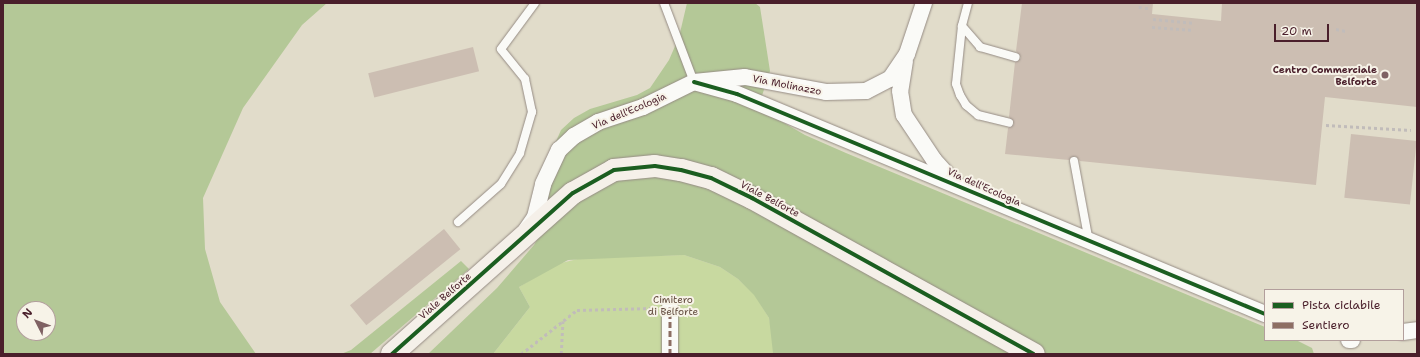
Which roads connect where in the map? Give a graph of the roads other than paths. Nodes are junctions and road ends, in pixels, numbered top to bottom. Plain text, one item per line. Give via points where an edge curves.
1 (535, 3) edge
2 (664, 3) edge
3 (924, 3) edge
4 (968, 3) edge
5 (962, 26) junction
6 (907, 54) junction
7 (1016, 57) dead end
8 (694, 82) junction
9 (1009, 123) dead end
10 (1074, 161) dead end
11 (953, 182) junction
12 (458, 222) dead end
13 (1090, 243) junction
14 (516, 244) junction
15 (670, 307) road end
16 (1264, 314) edge
17 (1417, 330) edge
18 (1404, 332) edge
19 (392, 354) edge
20 (670, 354) edge
21 (1034, 354) edge

1 - 12 lane via 501,49 525,79 532,112 520,153 501,184
2 - 8 lane
3 - 6 street, Via Molinazzo
4 - 5 lane
5 - 7 lane via 980,46
5 - 9 lane via 956,84 960,95 966,105 978,115
6 - 8 street, Via Molinazzo via 890,79 866,91 826,92 745,77
6 - 11 street via 900,91 904,114 934,160
8 - 11 street, Via dell'Ecologia via 737,94
8 - 14 street, Via dell'Ecologia via 643,107 598,122 574,136 559,150 543,184 535,217
10 - 13 lane
11 - 13 street, Via dell'Ecologia
13 - 16 street, Via dell'Ecologia
14 - 19 main road, Viale Belforte
14 - 21 main road, Viale Belforte via 573,193 614,170 655,166 681,170 711,178 752,198
15 - 20 street
17 - 18 street

